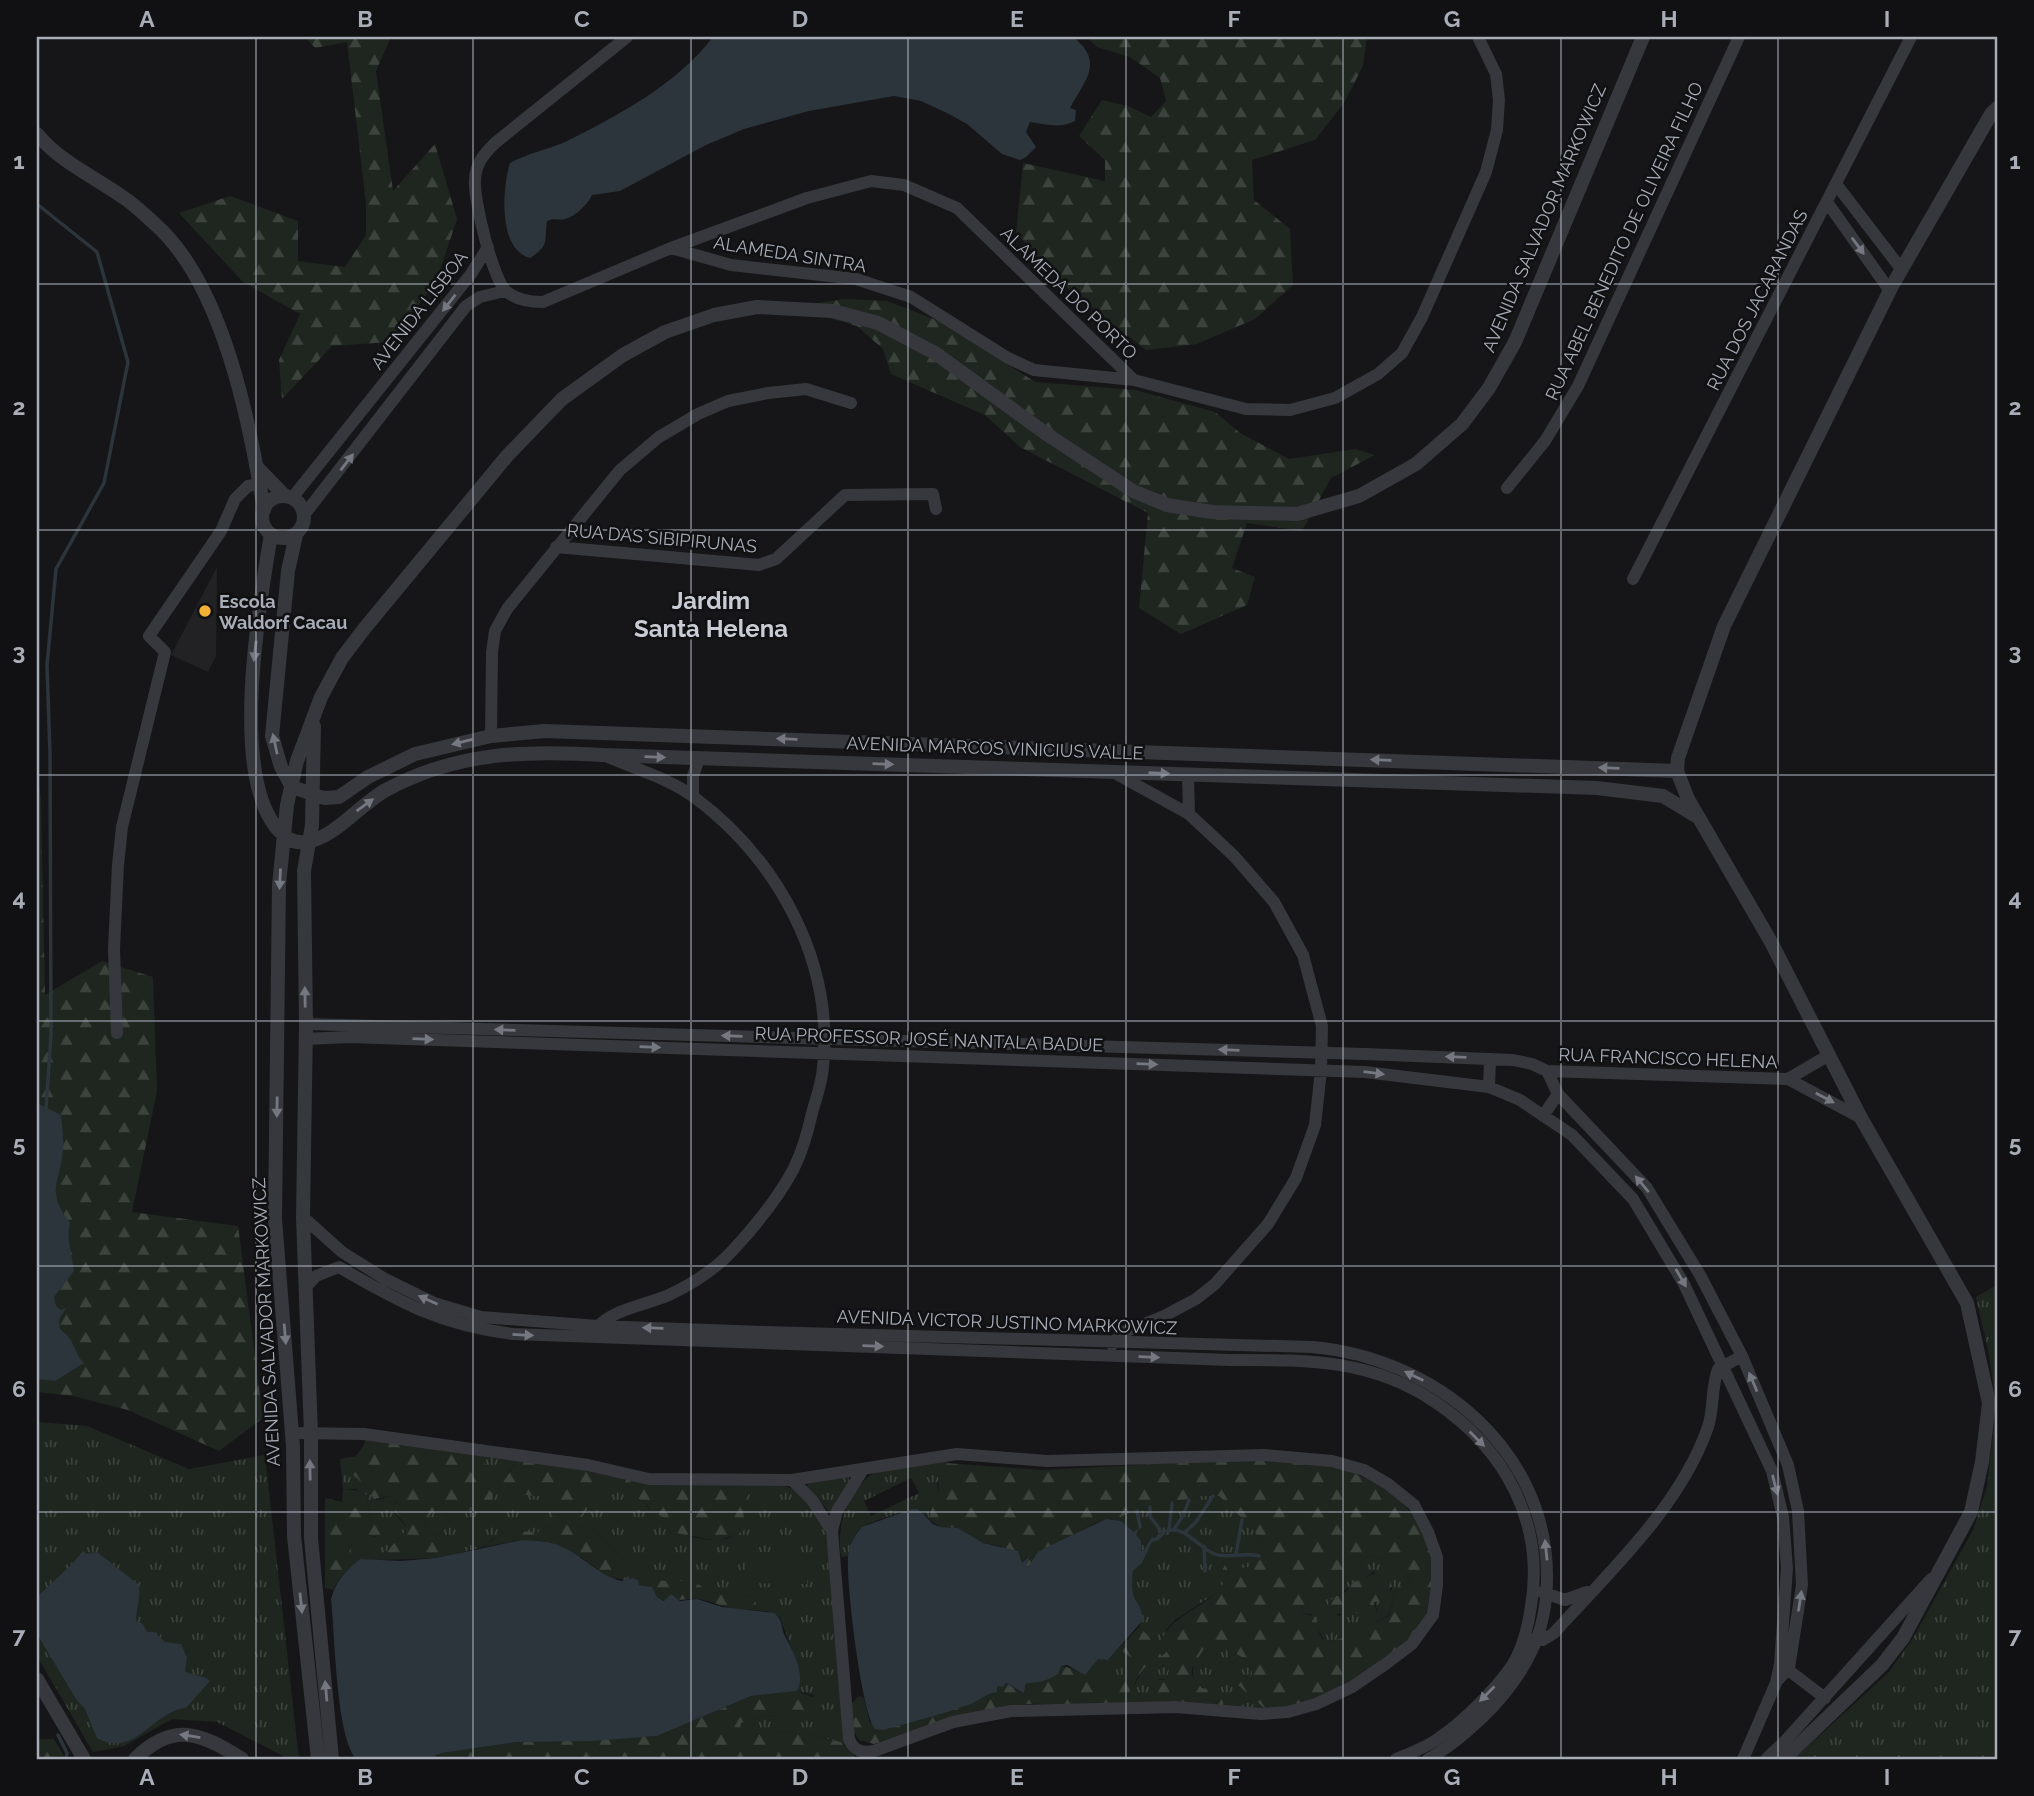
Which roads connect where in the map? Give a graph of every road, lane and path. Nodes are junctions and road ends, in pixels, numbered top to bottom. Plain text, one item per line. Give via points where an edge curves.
1 (627, 37) edge
2 (1478, 37) edge
3 (1643, 37) edge
4 (1739, 37) edge
5 (1912, 37) edge
6 (1997, 108) edge
7 (37, 134) edge
8 (1836, 184) junction
9 (1827, 202) junction
10 (488, 247) junction
11 (671, 248) junction
12 (1902, 270) junction
13 (1890, 290) junction
14 (505, 291) junction
15 (1134, 380) junction
16 (376, 394) junction
17 (851, 403) dead end
18 (390, 407) junction
19 (256, 466) junction
20 (259, 484) junction
21 (1507, 488) dead end
22 (285, 495) junction
23 (936, 509) dead end
24 (264, 510) junction
25 (304, 515) junction
26 (271, 534) junction
27 (296, 535) junction
28 (556, 547) junction
29 (1633, 579) dead end
30 (313, 718) junction
31 (544, 731) junction
32 (491, 736) junction
33 (544, 751) junction
34 (604, 755) junction
35 (699, 758) junction
36 (1111, 771) junction
37 (1677, 771) junction
38 (1188, 774) junction
39 (292, 787) junction
40 (312, 796) junction
41 (693, 796) junction
42 (1189, 814) junction
43 (1697, 816) junction
44 (328, 835) junction
45 (283, 836) junction
46 (309, 842) junction
47 (304, 890) junction
48 (279, 967) junction
49 (304, 969) junction
50 (306, 1031) junction
51 (117, 1033) dead end
52 (823, 1039) junction
53 (824, 1053) junction
54 (1322, 1053) junction
55 (1829, 1055) junction
56 (1490, 1059) junction
57 (1321, 1070) junction
58 (1547, 1071) junction
59 (1788, 1079) junction
60 (1489, 1087) junction
61 (1558, 1094) junction
62 (1543, 1116) junction
63 (1861, 1118) junction
64 (303, 1217) junction
65 (342, 1252) junction
66 (340, 1267) junction
67 (305, 1288) junction
68 (598, 1332) junction
69 (1112, 1349) junction
70 (1742, 1356) junction
71 (1723, 1365) junction
72 (293, 1433) junction
73 (310, 1434) junction
74 (862, 1471) junction
75 (792, 1480) junction
76 (832, 1531) junction
77 (1940, 1569) junction
78 (1599, 1583) junction
79 (1534, 1590) junction
80 (1547, 1594) junction
81 (1530, 1640) junction
82 (1784, 1666) junction
83 (37, 1679) edge
84 (1825, 1698) junction
85 (134, 1758) edge
86 (84, 1759) edge
87 (242, 1759) edge
88 (318, 1759) edge
89 (332, 1759) edge
90 (1396, 1759) edge
91 (1428, 1759) edge
92 (1743, 1759) edge
93 (1766, 1759) edge
94 (1784, 1759) edge

1 - 10 street via 480,158 475,200
2 - 15 street, ALAMEDA DO PORTO via 1496,74 1497,130 1486,172 1402,353 1378,374 1335,398 1290,410 1245,409
3 - 30 street, AVENIDA SALVADOR MARKOWICZ via 1515,342 1489,388 1462,424 1416,464 1359,496 1297,514 1212,512 1167,505 1133,491 935,353 878,323 822,310 757,307 714,315 665,332 623,355 562,399 507,456 364,629 336,669
4 - 21 street, RUA ABEL BENEDITO DE OLIVEIRA FILHO via 1578,386 1545,440
5 - 8 street, RUA DOS JACARANDAS
6 - 12 street
7 - 19 street via 76,169 126,199 159,228 188,263 211,306 230,360
8 - 9 street, RUA DOS JACARANDAS
8 - 12 street
9 -> 13 street
9 - 29 street, RUA DOS JACARANDAS
10 - 14 street via 495,275
10 -> 16 street, AVENIDA LISBOA
11 - 14 street, ALAMEDA DO PORTO via 543,302 529,302
11 - 15 street, ALAMEDA SINTRA via 731,265 856,279 911,297 1034,370
11 - 15 street, ALAMEDA DO PORTO via 807,198 871,181 904,186 957,208
12 - 13 street
13 - 37 street via 1724,626
14 - 18 street, AVENIDA LISBOA via 466,306
16 - 18 street, AVENIDA LISBOA
16 - 22 street, AVENIDA LISBOA
17 - 28 street via 806,389 729,401 698,414 659,437 620,470
25 -> 18 street, AVENIDA LISBOA
19 - 20 street
19 - 22 street
20 - 22 street
20 - 24 street
20 - 51 street via 248,486 235,499 221,531 149,636 165,652 122,827 114,949
22 - 24 street via 271,500
22 - 25 street via 298,502
23 - 28 street, RUA DAS SIBIPIRUNAS via 933,494 845,495 776,559 759,565
24 - 26 street via 263,524
25 - 27 street
26 - 27 street via 284,539
26 -> 45 street via 253,661 251,758 260,798
39 -> 27 street via 272,736 288,571
28 - 32 street via 495,631
30 - 39 street, AVENIDA SALVADOR MARKOWICZ
30 - 40 street, AVENIDA SALVADOR MARKOWICZ
31 - 32 street, AVENIDA MARCOS VINICIUS VALLE
31 - 33 street
37 -> 31 street, AVENIDA MARCOS VINICIUS VALLE
32 -> 40 street, AVENIDA MARCOS VINICIUS VALLE via 415,754 338,797
33 - 34 street, AVENIDA MARCOS VINICIUS VALLE
44 -> 33 street, AVENIDA MARCOS VINICIUS VALLE via 386,790 425,773 480,758
34 -> 35 street, AVENIDA MARCOS VINICIUS VALLE
34 - 41 street
35 -> 36 street, AVENIDA MARCOS VINICIUS VALLE
35 - 41 street
36 -> 38 street, AVENIDA MARCOS VINICIUS VALLE
36 - 42 street
37 - 43 street
38 - 42 street
38 - 43 street, AVENIDA MARCOS VINICIUS VALLE via 1597,788 1663,796
39 - 40 street
39 - 45 street, AVENIDA SALVADOR MARKOWICZ
40 - 46 street, AVENIDA SALVADOR MARKOWICZ
41 - 52 street via 743,841 775,880 805,939 819,985
42 - 54 street via 1274,902 1303,955 1322,1027
43 - 55 street via 1771,942
44 - 46 street, AVENIDA MARCOS VINICIUS VALLE
44 - 47 street
45 - 46 street
45 -> 48 street, AVENIDA SALVADOR MARKOWICZ
46 - 47 street, AVENIDA SALVADOR MARKOWICZ
47 - 49 street, AVENIDA SALVADOR MARKOWICZ
48 - 49 street via 293,959
48 -> 72 street, AVENIDA SALVADOR MARKOWICZ via 275,1219
50 -> 49 street, AVENIDA SALVADOR MARKOWICZ
52 -> 50 street, RUA PROFESSOR JOSÉ NANTALA BADUE
50 -> 53 street, RUA PROFESSOR JOSÉ NANTALA BADUE via 349,1037
50 - 64 street, AVENIDA SALVADOR MARKOWICZ
52 - 53 street
54 -> 52 street, RUA PROFESSOR JOSÉ NANTALA BADUE
53 -> 57 street, RUA PROFESSOR JOSÉ NANTALA BADUE
53 - 68 street via 820,1083 794,1168 733,1251 670,1294 613,1315
56 -> 54 street, RUA PROFESSOR JOSÉ NANTALA BADUE
54 - 57 street
55 - 59 street, RUA FRANCISCO HELENA
55 - 63 street
56 - 58 street, RUA PROFESSOR JOSÉ NANTALA BADUE via 1532,1064
56 - 60 street
57 -> 60 street, RUA PROFESSOR JOSÉ NANTALA BADUE
57 - 69 street via 1315,1125 1296,1178 1268,1224 1215,1284 1196,1299 1132,1327
58 - 59 street, RUA FRANCISCO HELENA
58 - 61 street
59 -> 63 street, RUA FRANCISCO HELENA
60 - 62 street, RUA PROFESSOR JOSÉ NANTALA BADUE
61 - 62 street
70 -> 61 street via 1647,1188
62 -> 71 street, RUA PROFESSOR JOSÉ NANTALA BADUE via 1572,1135 1633,1199 1684,1284
63 - 77 street via 1967,1303 1989,1403 1971,1512
64 - 65 street, AVENIDA VICTOR JUSTINO MARKOWICZ
64 - 67 street, AVENIDA SALVADOR MARKOWICZ
65 - 66 street
68 -> 65 street, AVENIDA VICTOR JUSTINO MARKOWICZ via 481,1317 434,1303
66 - 67 street via 316,1276
66 -> 68 street, AVENIDA VICTOR JUSTINO MARKOWICZ via 390,1296 456,1324 513,1334
67 - 73 street, AVENIDA SALVADOR MARKOWICZ
68 - 69 street, AVENIDA VICTOR JUSTINO MARKOWICZ
69 -> 79 street, AVENIDA VICTOR JUSTINO MARKOWICZ via 1350,1365 1426,1397 1485,1446 1515,1489 1532,1539
80 -> 69 street, AVENIDA VICTOR JUSTINO MARKOWICZ via 1544,1536 1527,1483 1481,1424 1429,1383 1388,1364 1332,1349
70 - 71 street
82 -> 70 street via 1802,1585 1798,1511 1788,1465
71 - 78 street via 1715,1376 1709,1425 1692,1464 1664,1509
71 -> 82 street, RUA PROFESSOR JOSÉ NANTALA BADUE via 1772,1471 1783,1517 1787,1568
72 - 73 street
72 -> 88 street, AVENIDA SALVADOR MARKOWICZ via 294,1536
73 - 75 street via 377,1435 587,1465 649,1479
89 -> 73 street, AVENIDA SALVADOR MARKOWICZ via 311,1538
74 - 75 street
74 - 76 street via 837,1511
74 - 76 street via 957,1454 1047,1461 1264,1455 1332,1461 1364,1470 1414,1505 1437,1558 1433,1615 1412,1644 1352,1688 1288,1712 1176,1707 1011,1711 953,1722 864,1753 849,1738
75 - 76 street
77 - 84 street
77 - 94 street via 1903,1638 1882,1665
78 - 80 street via 1570,1599
78 - 81 street via 1555,1633
79 - 80 street
79 - 81 street, AVENIDA VICTOR JUSTINO MARKOWICZ
80 - 81 street, AVENIDA VICTOR JUSTINO MARKOWICZ
81 -> 90 street via 1461,1720 1438,1739
81 - 91 street via 1526,1666 1503,1696 1454,1743
82 - 84 street
82 - 92 street
83 - 86 street
84 - 93 street
87 -> 85 street via 202,1738 183,1734 168,1735

